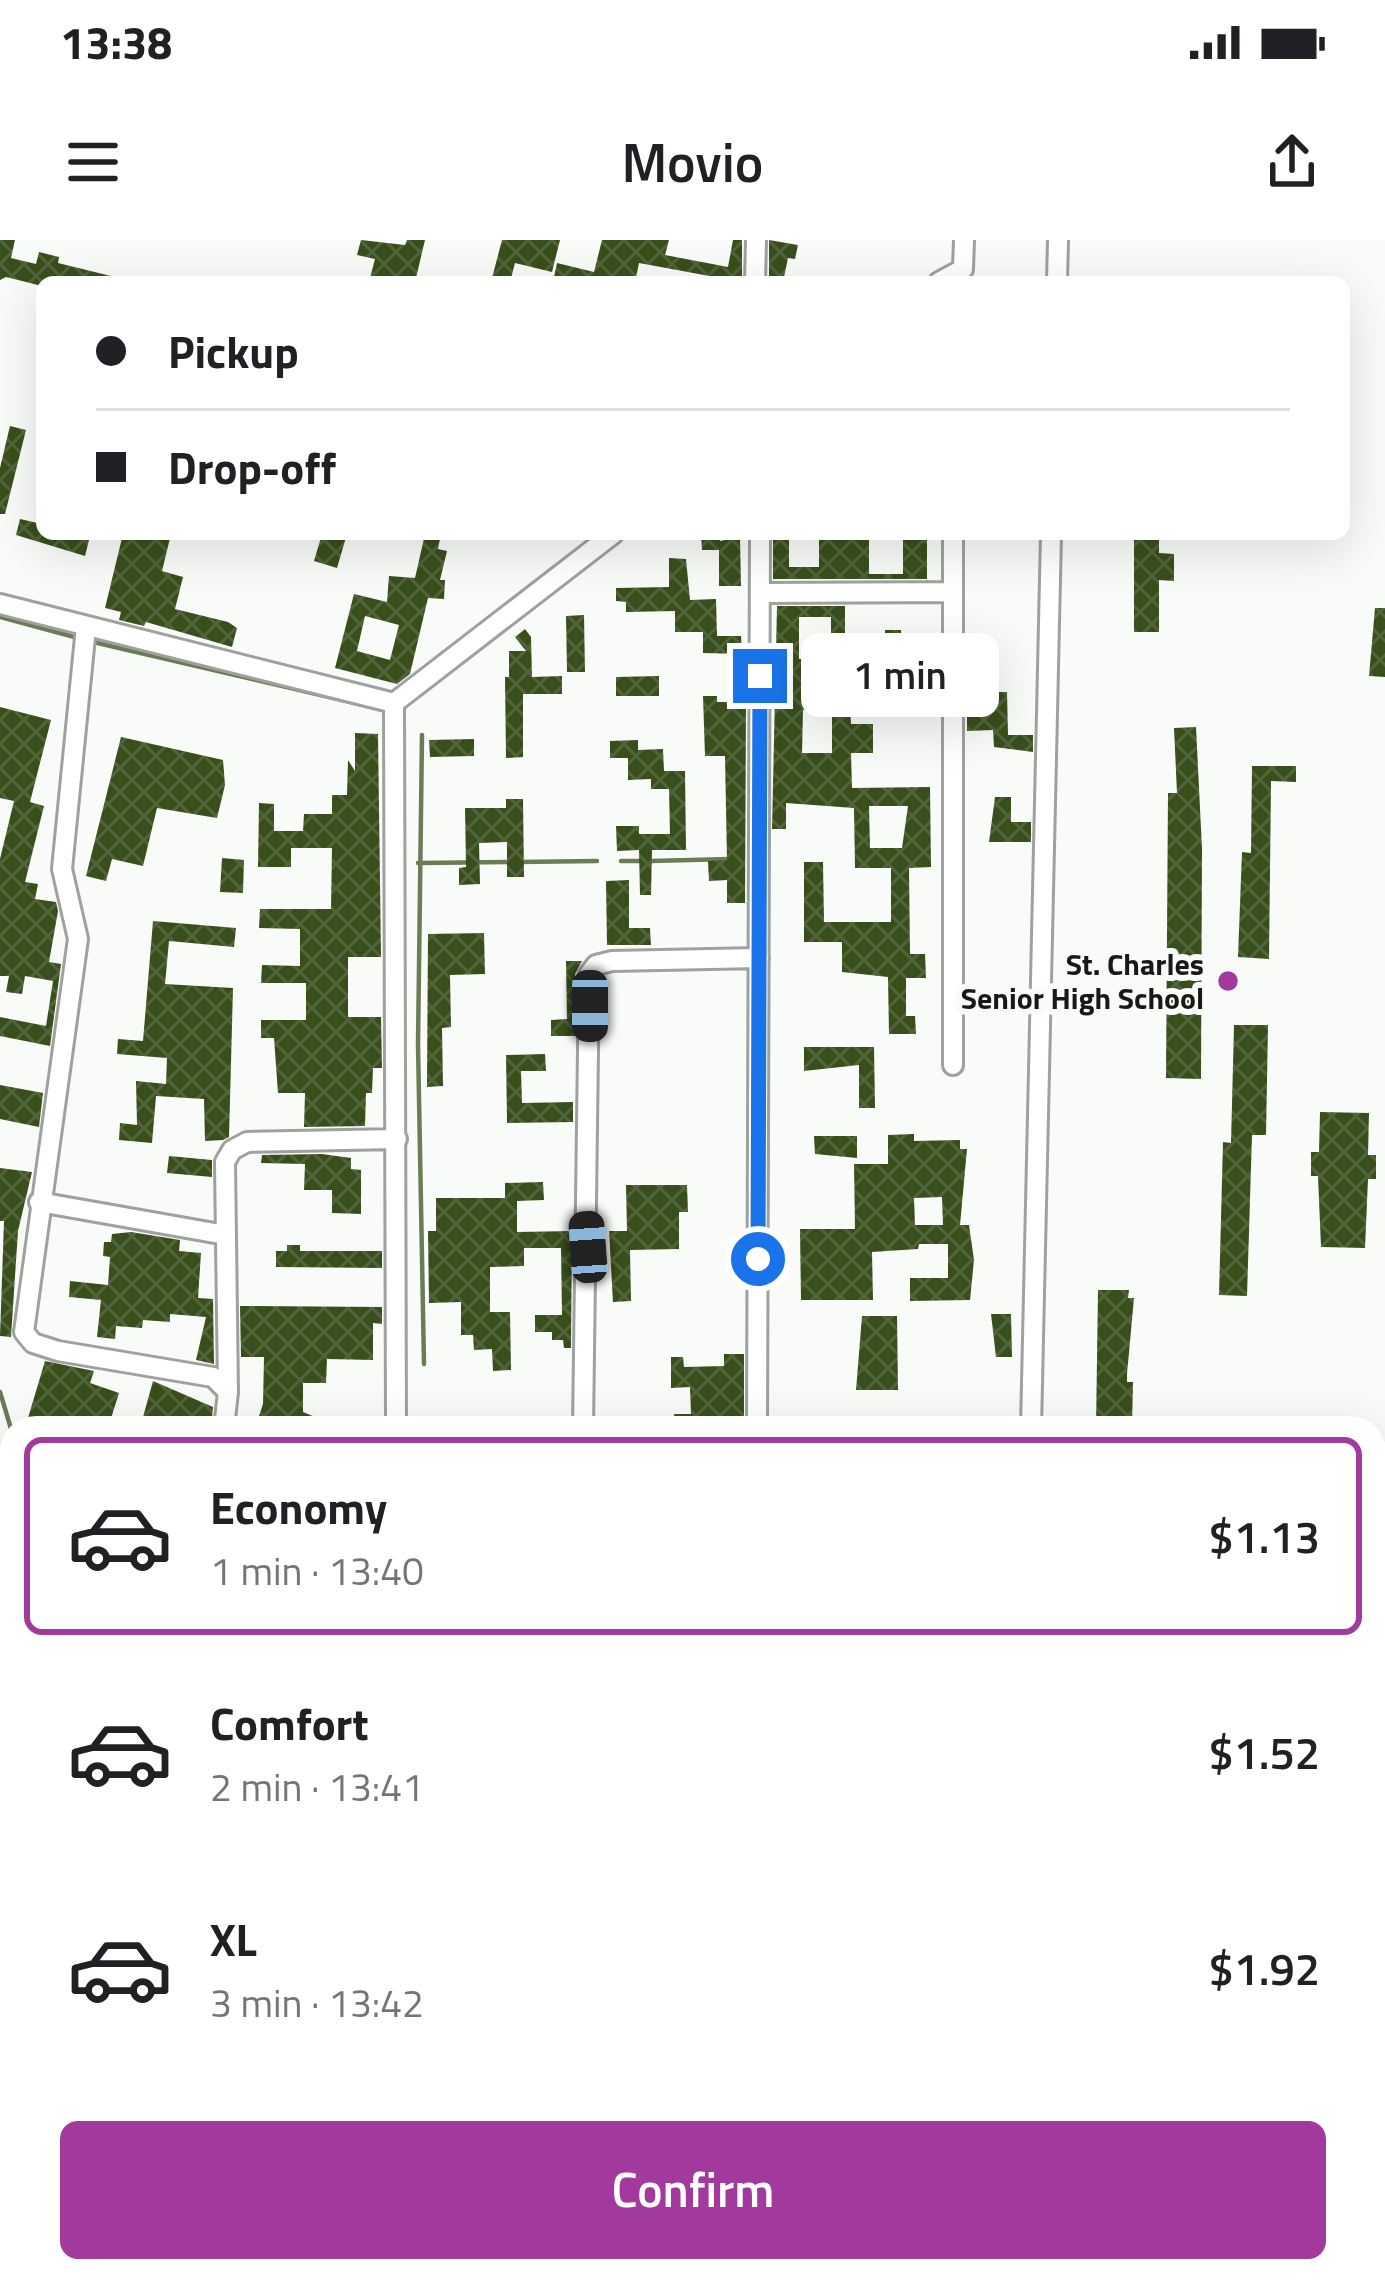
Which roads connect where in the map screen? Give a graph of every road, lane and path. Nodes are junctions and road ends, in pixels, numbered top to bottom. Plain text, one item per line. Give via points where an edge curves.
1 (756, 240) edge
2 (964, 240) edge
3 (1058, 240) edge
4 (963, 275) edge
5 (755, 276) edge
6 (1057, 276) edge
7 (605, 540) edge
8 (760, 540) edge
9 (953, 540) edge
10 (1051, 540) edge
11 (953, 592) junction
12 (761, 593) junction
13 (0, 604) edge
14 (86, 626) junction
15 (394, 703) junction
16 (759, 958) junction
17 (953, 1065) dead end
18 (397, 1139) junction
19 (39, 1202) junction
20 (226, 1235) junction
21 (228, 1392) junction
22 (225, 1416) edge
23 (396, 1416) edge
24 (583, 1416) edge
25 (758, 1416) edge
26 (1031, 1416) edge

1 - 5 street
2 - 4 street
3 - 6 street
7 - 15 street
8 - 12 street
9 - 11 street
10 - 26 street
11 - 12 street
11 - 17 street
12 - 16 street
13 - 14 street
14 - 15 street
14 - 19 street via 62,869 78,939
15 - 18 street
16 - 24 street via 612,961 589,974
16 - 25 street
18 - 20 street via 247,1142 232,1150 225,1162
18 - 23 street
19 - 20 street
19 - 21 street via 23,1317 33,1343 213,1377
20 - 21 street
21 - 22 street

